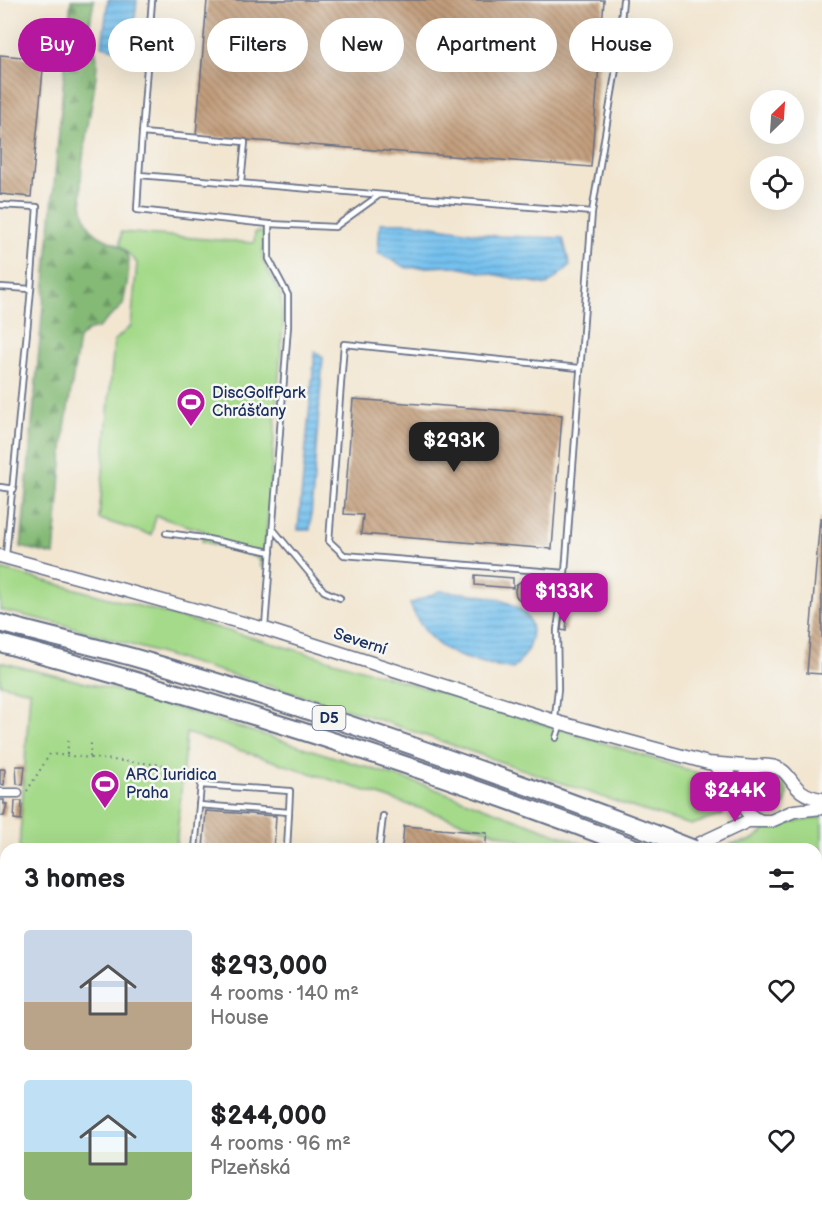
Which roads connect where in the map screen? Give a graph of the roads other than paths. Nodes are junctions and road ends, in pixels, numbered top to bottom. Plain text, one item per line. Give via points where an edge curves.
1 (152, 0) edge
2 (623, 0) edge
3 (142, 133) junction
4 (139, 175) junction
5 (241, 182) junction
6 (378, 196) junction
7 (0, 205) edge
8 (592, 213) junction
9 (269, 224) junction
10 (0, 287) edge
11 (32, 290) junction
12 (579, 368) junction
13 (0, 487) edge
14 (14, 489) junction
15 (273, 529) junction
16 (166, 533) dead end
17 (271, 552) junction
18 (3, 557) edge
19 (565, 573) junction
20 (340, 598) dead end
21 (0, 624) edge
22 (265, 629) junction
23 (0, 643) edge
24 (558, 722) junction
25 (556, 738) dead end
26 (708, 763) junction
27 (756, 767) junction
28 (794, 786) junction
29 (0, 793) edge
30 (18, 794) road end
31 (739, 797) junction
32 (822, 799) edge
33 (199, 805) junction
34 (822, 808) edge
35 (289, 812) junction
36 (785, 815) junction
37 (383, 816) dead end
38 (759, 820) junction
39 (720, 834) junction
40 (196, 843) edge
41 (287, 843) edge
42 (380, 843) edge
43 (622, 843) edge
44 (679, 843) edge
45 (701, 843) edge

1 - 3 lane
2 - 8 lane via 617,63
3 - 4 lane
3 - 5 lane via 244,142
4 - 5 lane
4 - 9 lane via 137,210
5 - 6 lane
6 - 8 lane
6 - 9 lane via 335,227
7 - 11 lane via 37,207
8 - 12 lane
9 - 15 lane via 268,259 288,295
10 - 11 lane
11 - 14 lane
12 - 19 lane
12 - 19 lane via 344,344 329,541 344,555
13 - 14 lane
14 - 18 lane
15 - 17 lane
15 - 20 lane via 324,591
16 - 17 lane
17 - 22 lane
18 - 22 street, Severní
19 - 24 lane via 557,630
21 - 44 highway, D5, bridge via 132,657 342,722
22 - 24 street, Severní
23 - 43 highway, D5 via 270,721
24 - 25 lane
24 - 26 street, Severní
26 - 27 street, Severní
26 - 31 street, Severní via 730,776
27 - 28 street via 769,765 781,769
27 - 31 street via 743,778
28 - 32 street via 805,795
28 - 36 street via 793,802
29 - 30 street
31 - 38 street via 746,812
31 - 39 street via 734,817
33 - 35 lane
33 - 35 lane via 201,785 290,791
33 - 40 lane
34 - 36 street
35 - 41 lane
36 - 38 street via 775,820
37 - 42 lane
38 - 39 street via 744,822
39 - 45 street

